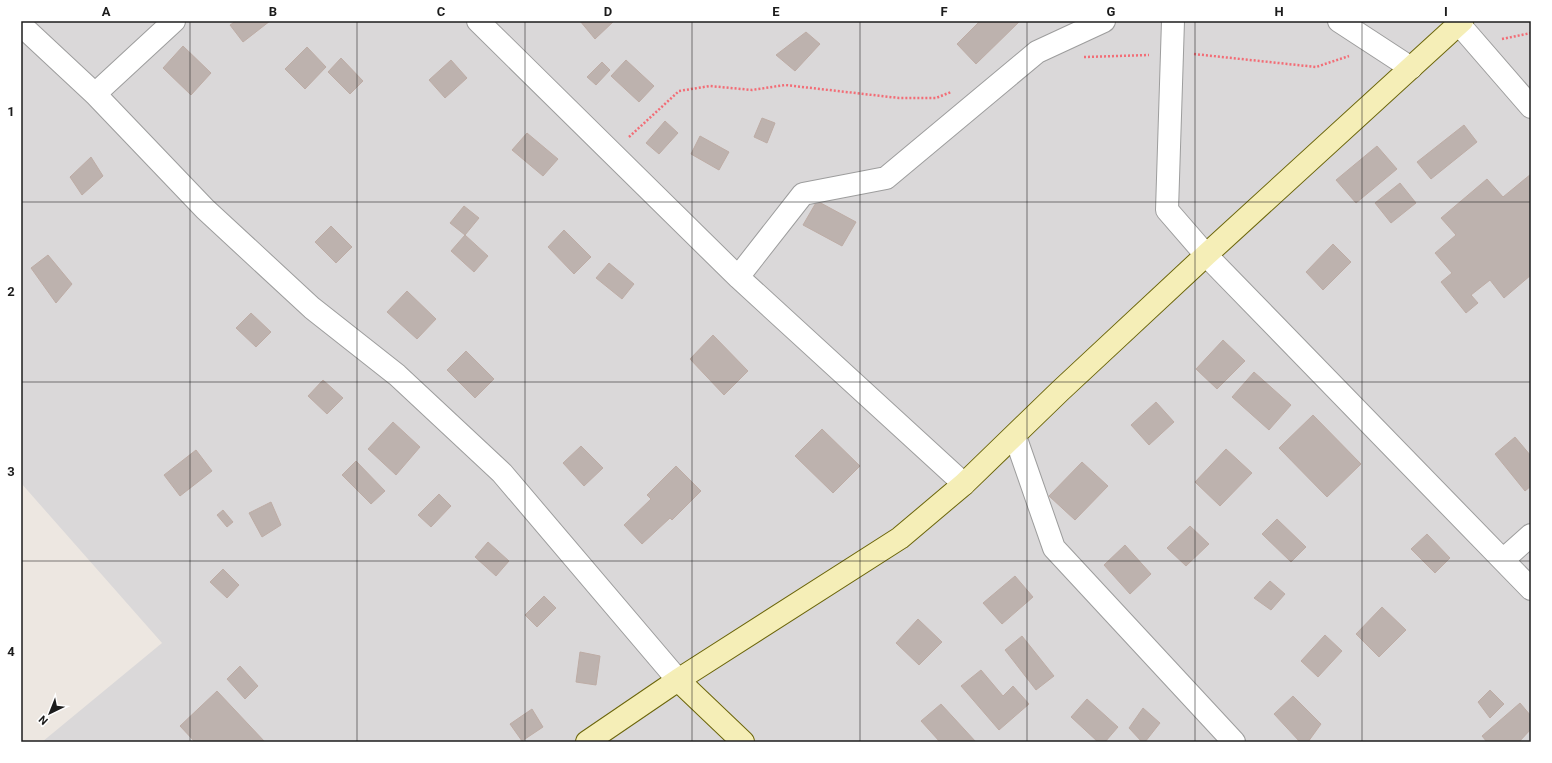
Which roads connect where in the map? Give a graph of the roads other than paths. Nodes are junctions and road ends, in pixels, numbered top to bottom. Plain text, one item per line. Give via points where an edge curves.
1 (174, 21) edge
2 (1104, 21) edge
3 (1173, 21) edge
4 (1339, 21) edge
5 (480, 22) edge
6 (1460, 23) edge
7 (21, 25) edge
8 (1411, 68) junction
9 (95, 94) junction
10 (1531, 108) edge
11 (1206, 255) junction
12 (738, 277) junction
13 (1015, 436) junction
14 (964, 484) junction
15 (1531, 535) edge
16 (1504, 560) junction
17 (1531, 589) edge
18 (678, 680) junction
19 (588, 742) edge
20 (743, 742) edge
21 (1234, 742) edge

1 - 9 street
2 - 12 street via 1037,52 886,178 803,194
3 - 11 street via 1167,210
4 - 8 street
5 - 12 street
6 - 8 street
6 - 10 street
7 - 9 street
8 - 11 street
9 - 18 street via 205,209 312,308 397,375 502,473
11 - 13 street
11 - 16 street
12 - 14 street
13 - 14 street
13 - 21 street via 1054,548
14 - 18 street via 900,538
15 - 16 street
16 - 17 street
18 - 19 street
18 - 20 street

